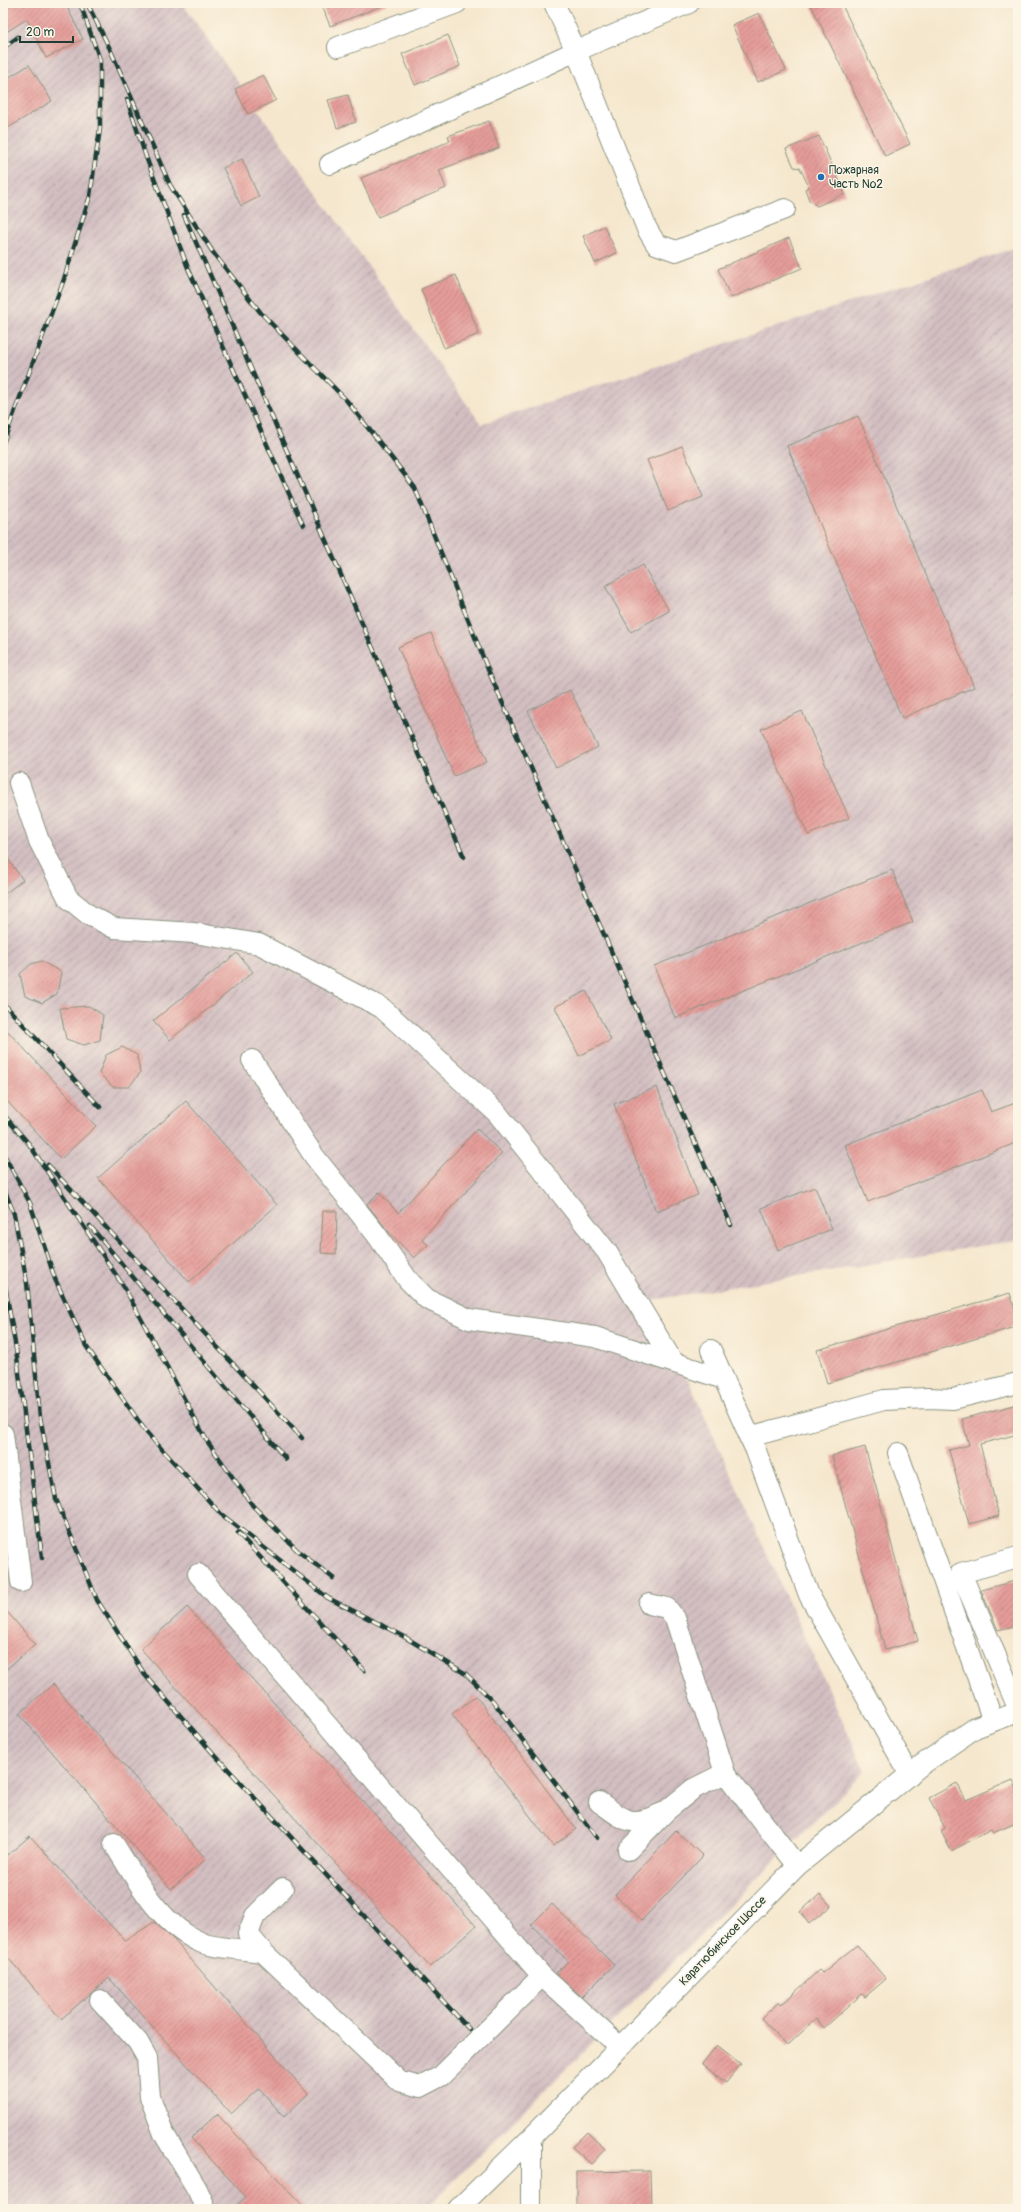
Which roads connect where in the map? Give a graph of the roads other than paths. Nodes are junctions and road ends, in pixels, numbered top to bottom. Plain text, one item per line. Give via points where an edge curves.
1 (457, 3) edge
2 (554, 3) edge
3 (688, 3) edge
4 (338, 47) dead end
5 (576, 51) junction
6 (330, 164) dead end
7 (785, 209) dead end
8 (20, 783) dead end
9 (252, 1060) dead end
10 (711, 1350) dead end
11 (673, 1362) junction
12 (724, 1379) junction
13 (1018, 1383) edge
14 (3, 1434) edge
15 (749, 1437) junction
16 (898, 1453) dead end
17 (1018, 1557) edge
18 (198, 1574) dead end
19 (21, 1582) dead end
20 (649, 1604) dead end
21 (1018, 1708) edge
22 (1018, 1712) edge
23 (993, 1721) junction
24 (725, 1773) junction
25 (910, 1775) junction
26 (599, 1802) dead end
27 (666, 1811) junction
28 (114, 1844) dead end
29 (628, 1850) dead end
30 (797, 1866) junction
31 (283, 1888) dead end
32 (263, 1952) junction
33 (542, 1976) junction
34 (100, 2000) dead end
35 (620, 2047) junction
36 (531, 2138) junction
37 (202, 2209) edge
38 (458, 2209) edge
39 (531, 2209) edge

1 - 4 street
2 - 5 street
3 - 5 street
5 - 6 street
5 - 7 street via 647,229 656,244 676,251
8 - 11 street via 39,841 68,898 89,915 114,928 194,933 259,944 382,1008 496,1113 607,1252
9 - 11 street via 314,1156 376,1234 408,1280 427,1299 469,1319 595,1337
10 - 12 street
11 - 12 street
12 - 15 street
13 - 15 street via 953,1399 884,1400
14 - 19 street
15 - 25 street via 809,1595
16 - 23 street
17 - 21 street via 961,1573
18 - 33 street
20 - 24 street via 668,1608 675,1618
22 - 23 street, Каратюбинское Шоссе
23 - 25 street, Каратюбинское Шоссе via 975,1728
24 - 27 street via 693,1789
24 - 30 street
25 - 30 street, Каратюбинское Шоссе
26 - 27 street via 627,1822 646,1820
27 - 29 street
28 - 32 street via 152,1904 178,1928 203,1943
30 - 35 street, Каратюбинское Шоссе
31 - 32 street via 255,1916 248,1934
32 - 33 street via 399,2081 420,2087 441,2076
33 - 35 street
34 - 37 street via 138,2042 147,2058 150,2097 164,2134 197,2189 203,2202
35 - 36 street, Каратюбинское Шоссе
36 - 38 street, Каратюбинское Шоссе
36 - 39 street

